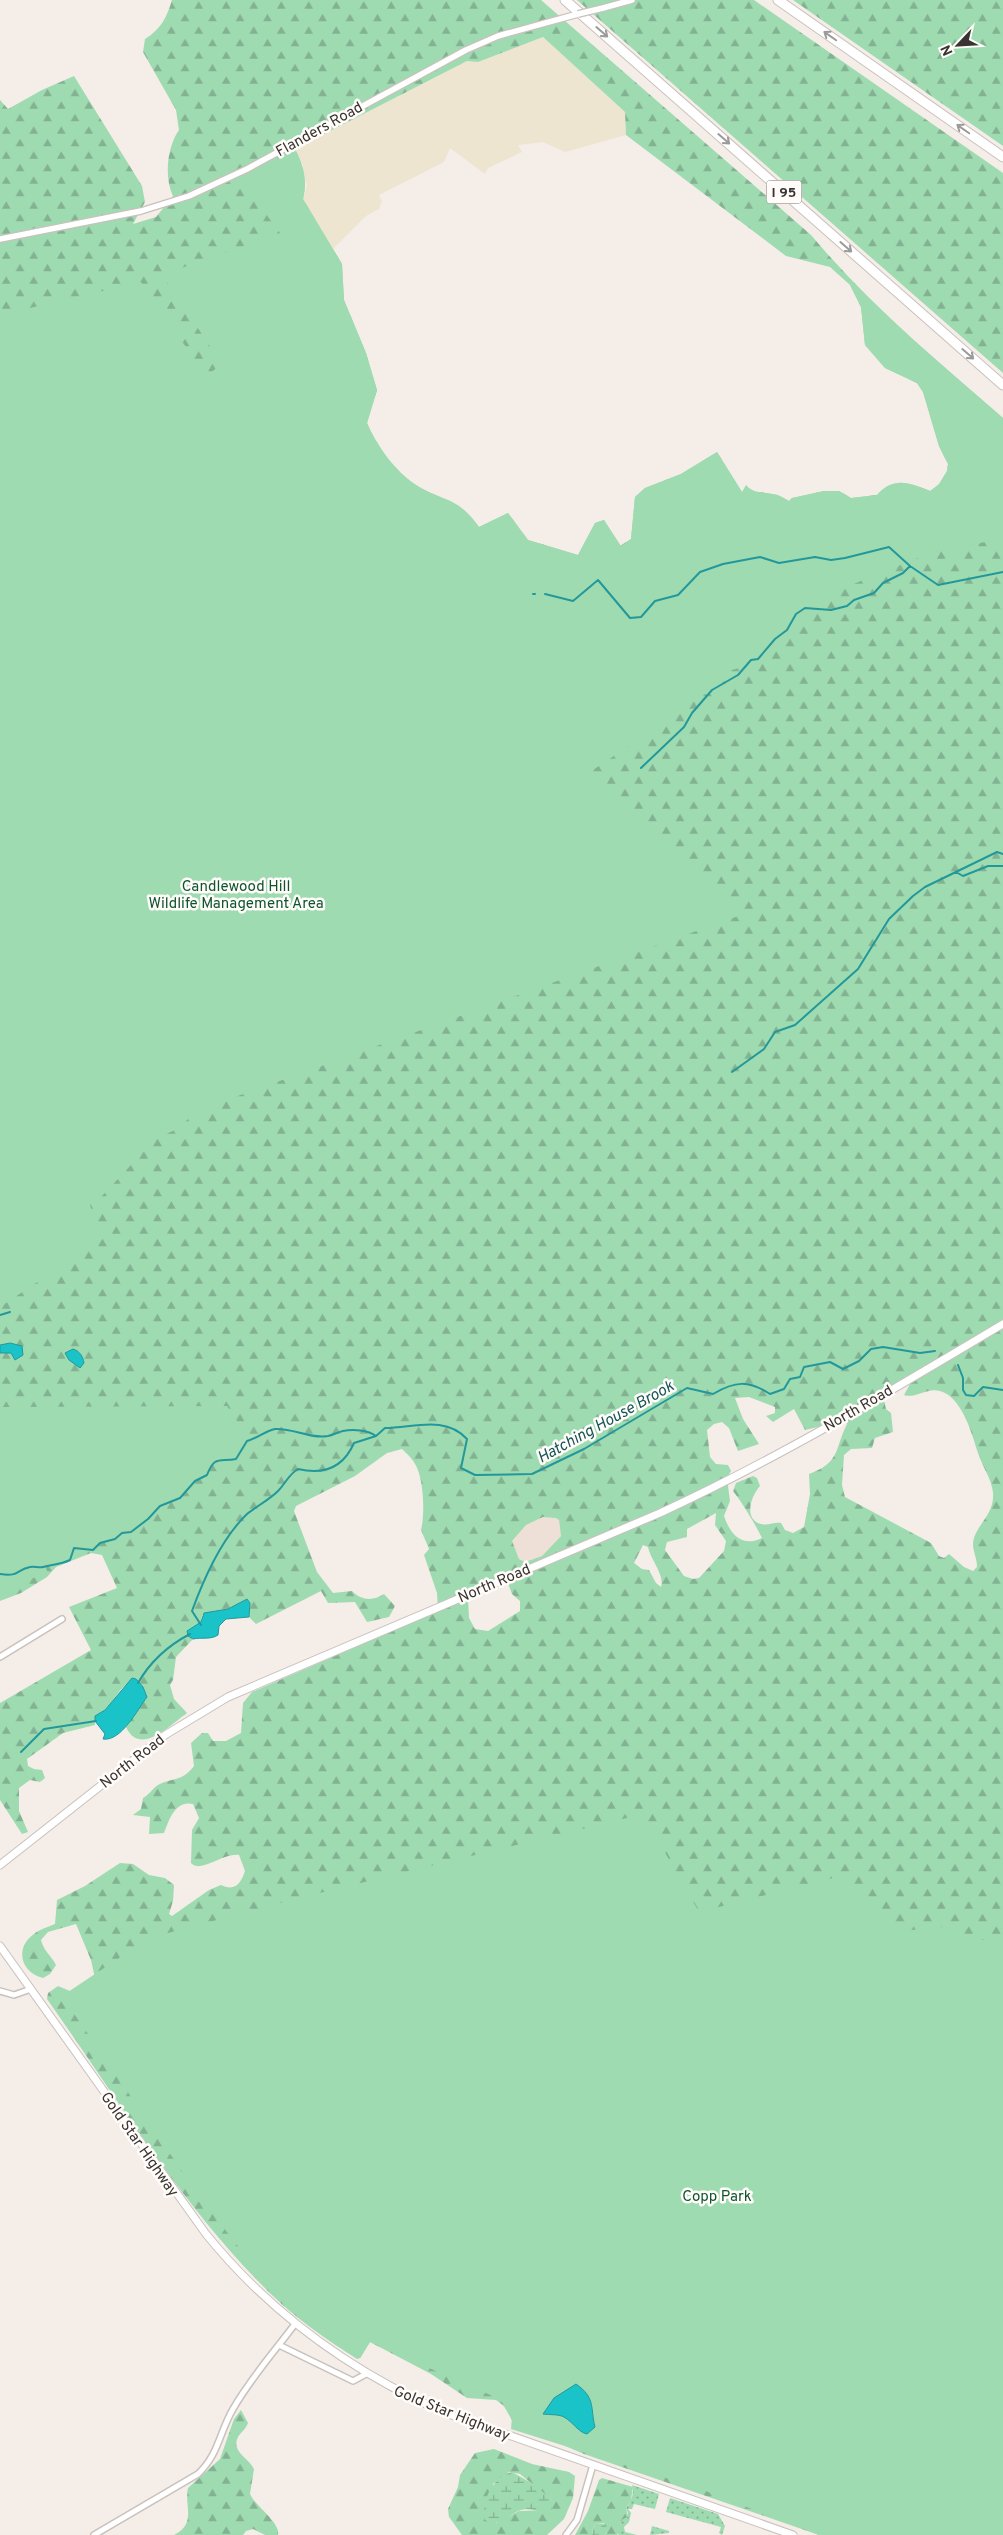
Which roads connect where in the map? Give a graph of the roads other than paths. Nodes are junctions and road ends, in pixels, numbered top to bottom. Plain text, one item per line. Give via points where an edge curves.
1 (565, 0) edge
2 (632, 0) edge
3 (778, 0) edge
4 (1003, 157) edge
5 (0, 239) edge
6 (1003, 385) edge
7 (1003, 1324) edge
8 (62, 1619) dead end
9 (0, 1657) edge
10 (0, 1865) edge
11 (0, 1946) edge
12 (31, 1989) junction
13 (0, 1992) edge
14 (295, 2324) junction
15 (279, 2345) junction
16 (366, 2374) junction
17 (594, 2465) junction
18 (94, 2535) edge
19 (566, 2535) edge
20 (793, 2535) edge

1 -> 6 highway, I 95
2 - 5 street, Flanders Road, bridge via 498,36 466,50 247,169 189,196 142,211
4 -> 3 highway
7 - 10 main road, North Road via 718,1486 228,1697 166,1735
8 - 9 street
11 - 12 main road, Gold Star Highway
12 - 13 street via 14,1994
12 - 14 main road, Gold Star Highway via 206,2234 248,2282
14 - 15 street
14 - 16 main road, Gold Star Highway
15 - 16 street via 353,2381
15 - 18 street via 242,2394 226,2423 216,2453 207,2465 198,2474
16 - 17 main road, Gold Star Highway via 443,2412
17 - 19 street via 576,2520
17 - 20 main road, Gold Star Highway

